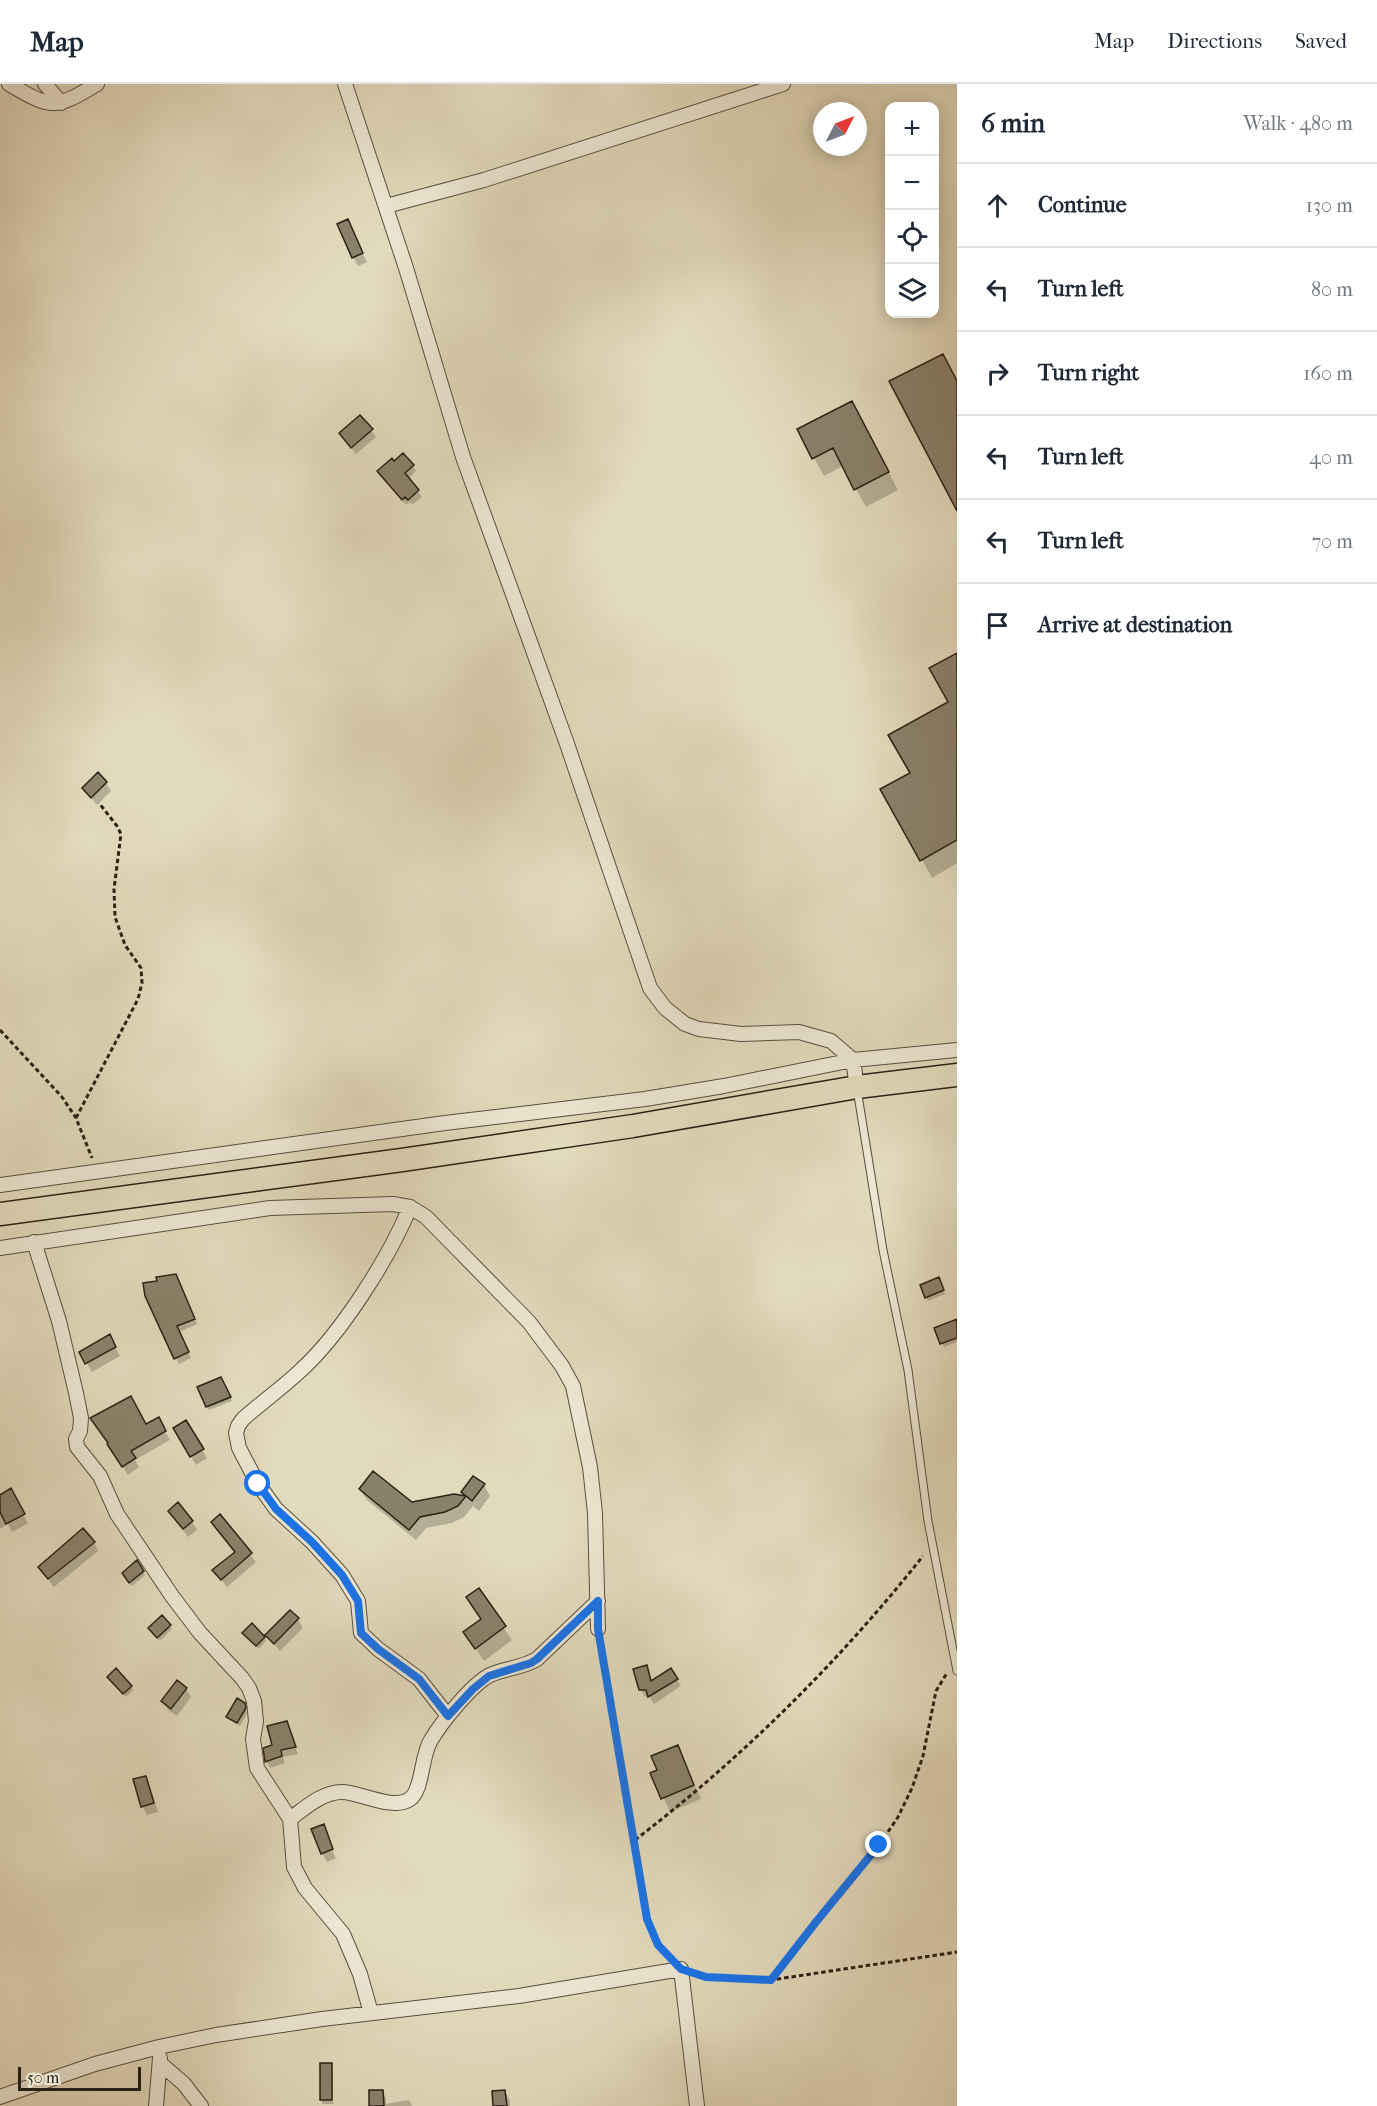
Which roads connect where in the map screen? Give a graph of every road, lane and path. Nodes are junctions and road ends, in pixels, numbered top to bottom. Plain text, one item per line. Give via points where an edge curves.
1 (9, 84) edge
2 (45, 84) edge
3 (97, 84) edge
4 (345, 84) edge
5 (783, 84) edge
6 (61, 103) junction
7 (386, 206) junction
8 (99, 803) dead end
9 (0, 1030) edge
10 (957, 1050) edge
11 (853, 1060) junction
12 (957, 1075) edge
13 (857, 1087) junction
14 (76, 1118) junction
15 (97, 1171) junction
16 (0, 1185) edge
17 (410, 1207) junction
18 (0, 1214) edge
19 (34, 1242) junction
20 (0, 1248) edge
21 (933, 1543) junction
22 (598, 1601) junction
23 (598, 1629) joint
24 (956, 1667) edge
25 (448, 1716) junction
26 (290, 1819) junction
27 (635, 1840) junction
28 (957, 1952) edge
29 (681, 1969) junction
30 (771, 1980) junction
31 (371, 2013) junction
32 (159, 2047) junction
33 (160, 2063) junction
34 (0, 2097) edge
35 (156, 2106) edge
36 (201, 2106) edge
37 (697, 2106) edge

1 - 6 street via 35,99
2 - 6 street
3 - 6 street
4 - 7 street
5 - 7 street via 484,180
7 - 11 street via 463,457 567,741 650,988 665,1008 685,1024 699,1029 741,1034 799,1032 831,1041
8 - 14 path via 121,834 114,889 115,917 125,945 141,968 142,983 138,999
9 - 14 path via 62,1097
10 - 11 street
11 - 13 street
11 - 15 street via 645,1099
12 - 13 highway
13 - 18 highway via 610,1130
13 - 21 lane via 883,1250 908,1370
14 - 15 path
15 - 16 street
17 - 19 street via 393,1204 270,1208
17 - 22 street via 439,1228 529,1322 573,1386 590,1467
17 - 25 street via 382,1262 329,1340 300,1371 243,1419 236,1433 239,1449 276,1509 342,1575 358,1601 361,1633 419,1679
19 - 20 street
19 - 26 street via 76,1393 81,1418 77,1447 100,1476 117,1514 172,1596 249,1688 256,1721 253,1739 257,1768
21 - 24 lane
21 - 27 path via 870,1621 788,1707 690,1798
22 - 23 street
22 - 25 street via 537,1659 489,1676
23 - 27 path
24 - 30 path via 944,1676 936,1691 923,1756 898,1817
25 - 26 street via 423,1756 416,1792 410,1799 387,1802 343,1792 326,1795
26 - 31 street via 294,1867 305,1888 343,1934
27 - 29 path via 647,1919 658,1945
28 - 30 path
29 - 30 path via 706,1977
29 - 31 street via 519,1996
29 - 37 street
31 - 32 street
32 - 33 street
32 - 34 street
33 - 35 street
33 - 36 street

